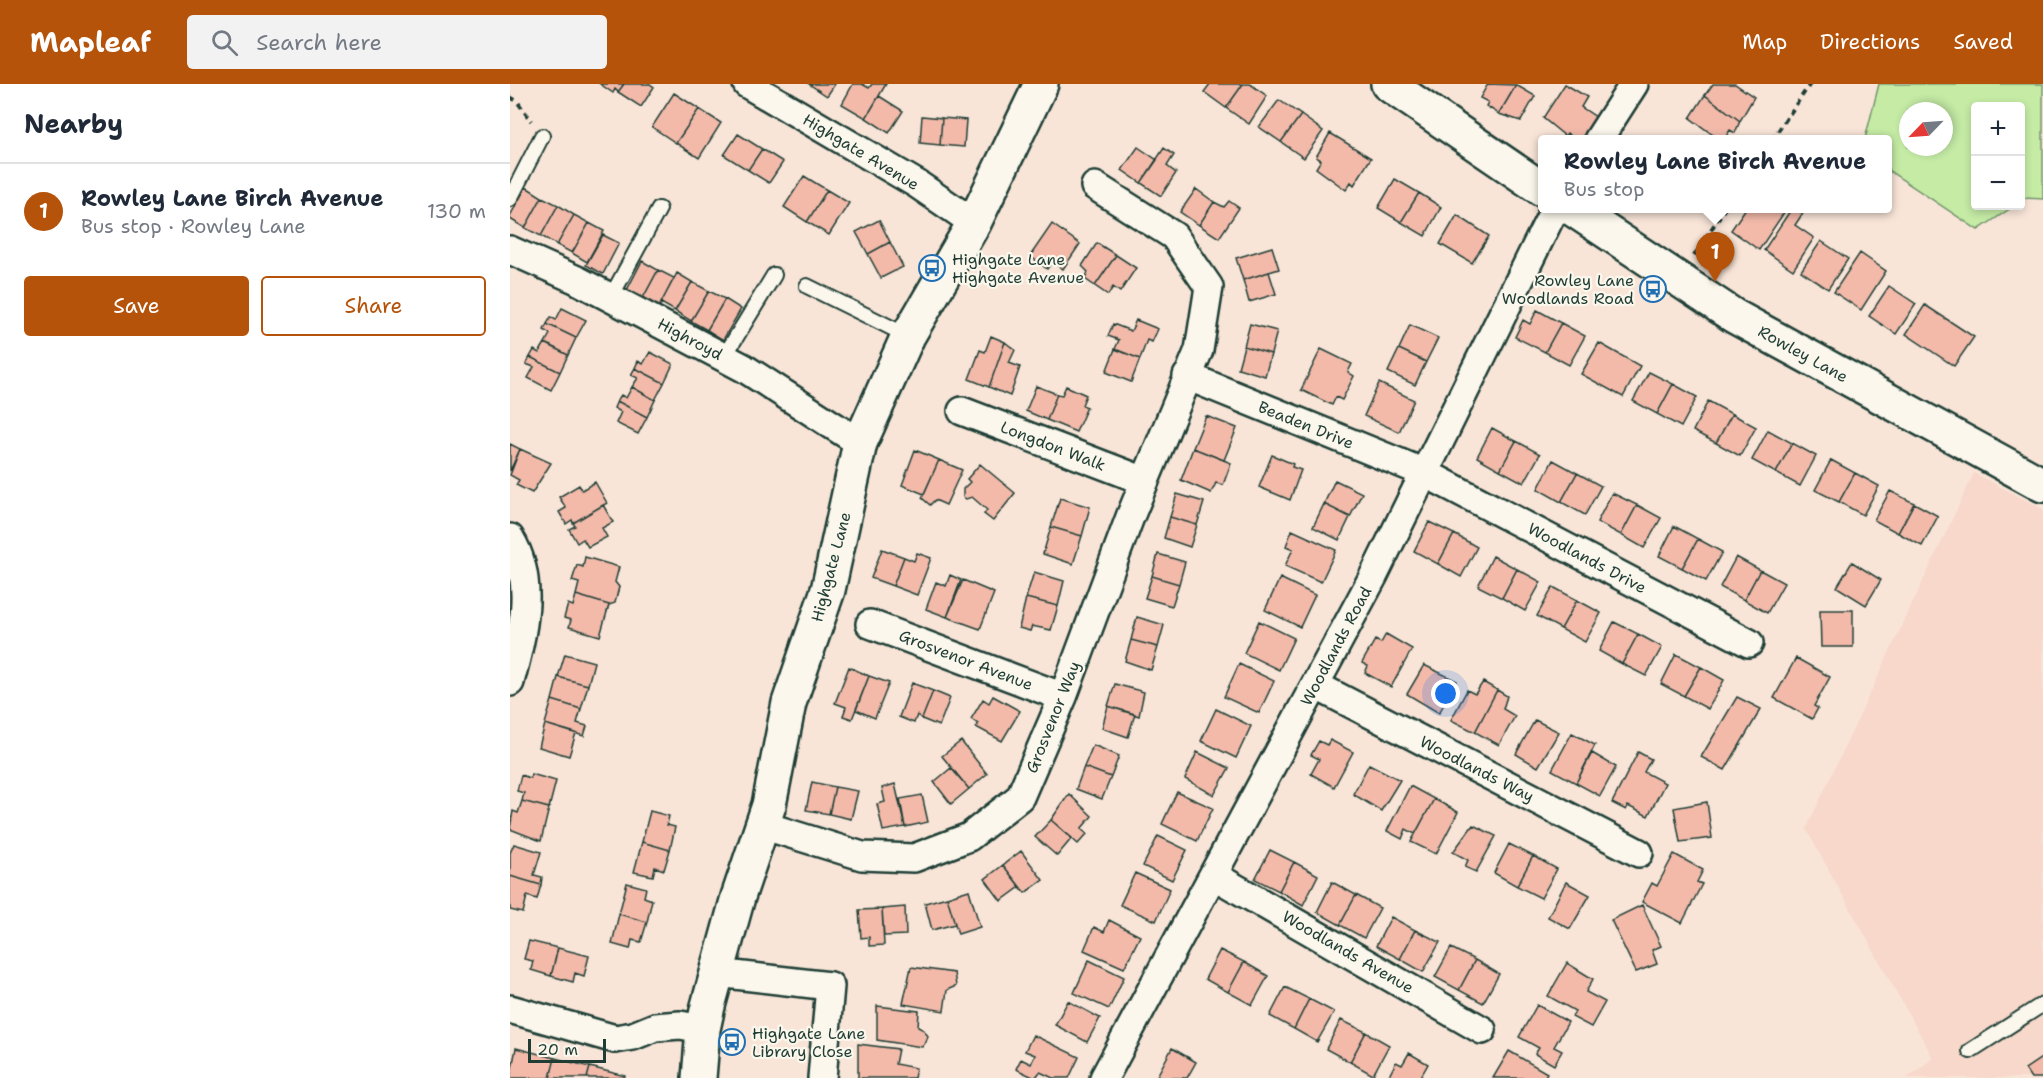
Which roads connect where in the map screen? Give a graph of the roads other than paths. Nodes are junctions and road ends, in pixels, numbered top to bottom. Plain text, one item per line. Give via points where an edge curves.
1 (747, 84) edge
2 (1041, 84) edge
3 (1388, 84) edge
4 (1634, 84) edge
5 (1601, 135) edge
6 (542, 136) road end
7 (1095, 186) dead end
8 (1538, 186) edge
9 (510, 199) edge
10 (659, 209) dead end
11 (1553, 213) edge
12 (1579, 213) edge
13 (974, 223) junction
14 (510, 250) edge
15 (774, 275) dead end
16 (807, 286) dead end
17 (611, 297) junction
18 (908, 336) junction
19 (724, 357) junction
20 (1187, 376) junction
21 (962, 411) dead end
22 (860, 443) junction
23 (1425, 474) junction
24 (1145, 481) junction
25 (2043, 485) edge
26 (510, 538) edge
27 (870, 624) dead end
28 (1749, 643) dead end
29 (510, 682) edge
30 (1315, 685) junction
31 (1063, 697) junction
32 (762, 825) junction
33 (1639, 853) dead end
34 (1213, 875) junction
35 (717, 973) junction
36 (2043, 1005) edge
37 (510, 1009) edge
38 (702, 1029) junction
39 (1482, 1030) dead end
40 (1970, 1051) dead end
41 (699, 1078) edge
42 (822, 1078) edge
43 (1104, 1078) edge

1 - 13 street, Highgate Avenue via 917,184
2 - 13 street, Highgate Lane
3 - 8 street
4 - 5 street
6 - 9 lane
7 - 20 street, Grosvenor Way via 1174,236 1209,287 1199,350
10 - 17 lane
11 - 23 street, Woodlands Road
12 - 25 street, Rowley Lane via 1734,316
13 - 18 street, Highgate Lane
14 - 17 street, Highroyd
15 - 19 lane
16 - 18 lane
17 - 19 street, Highroyd
18 - 22 street, Highgate Lane
19 - 22 street, Highroyd
20 - 23 street, Beaden Drive
20 - 24 street, Grosvenor Way
21 - 24 street, Longdon Walk
22 - 32 street, Highgate Lane via 828,590 789,704
23 - 28 street, Woodlands Drive
23 - 30 street, Woodlands Road
24 - 31 street, Grosvenor Way
26 - 29 street via 522,569 525,604
27 - 31 street, Grosvenor Avenue
30 - 33 street, Woodlands Way
30 - 34 street, Woodlands Road
31 - 32 street, Grosvenor Way via 1020,797 969,837 914,858 862,856
32 - 35 street, Highgate Lane
34 - 39 street, Woodlands Avenue
34 - 43 street, Woodlands Road
35 - 38 street, Highgate Lane
35 - 42 street via 830,986
36 - 40 lane
37 - 38 street via 615,1039 655,1027 680,1025
38 - 41 street, Highgate Lane

